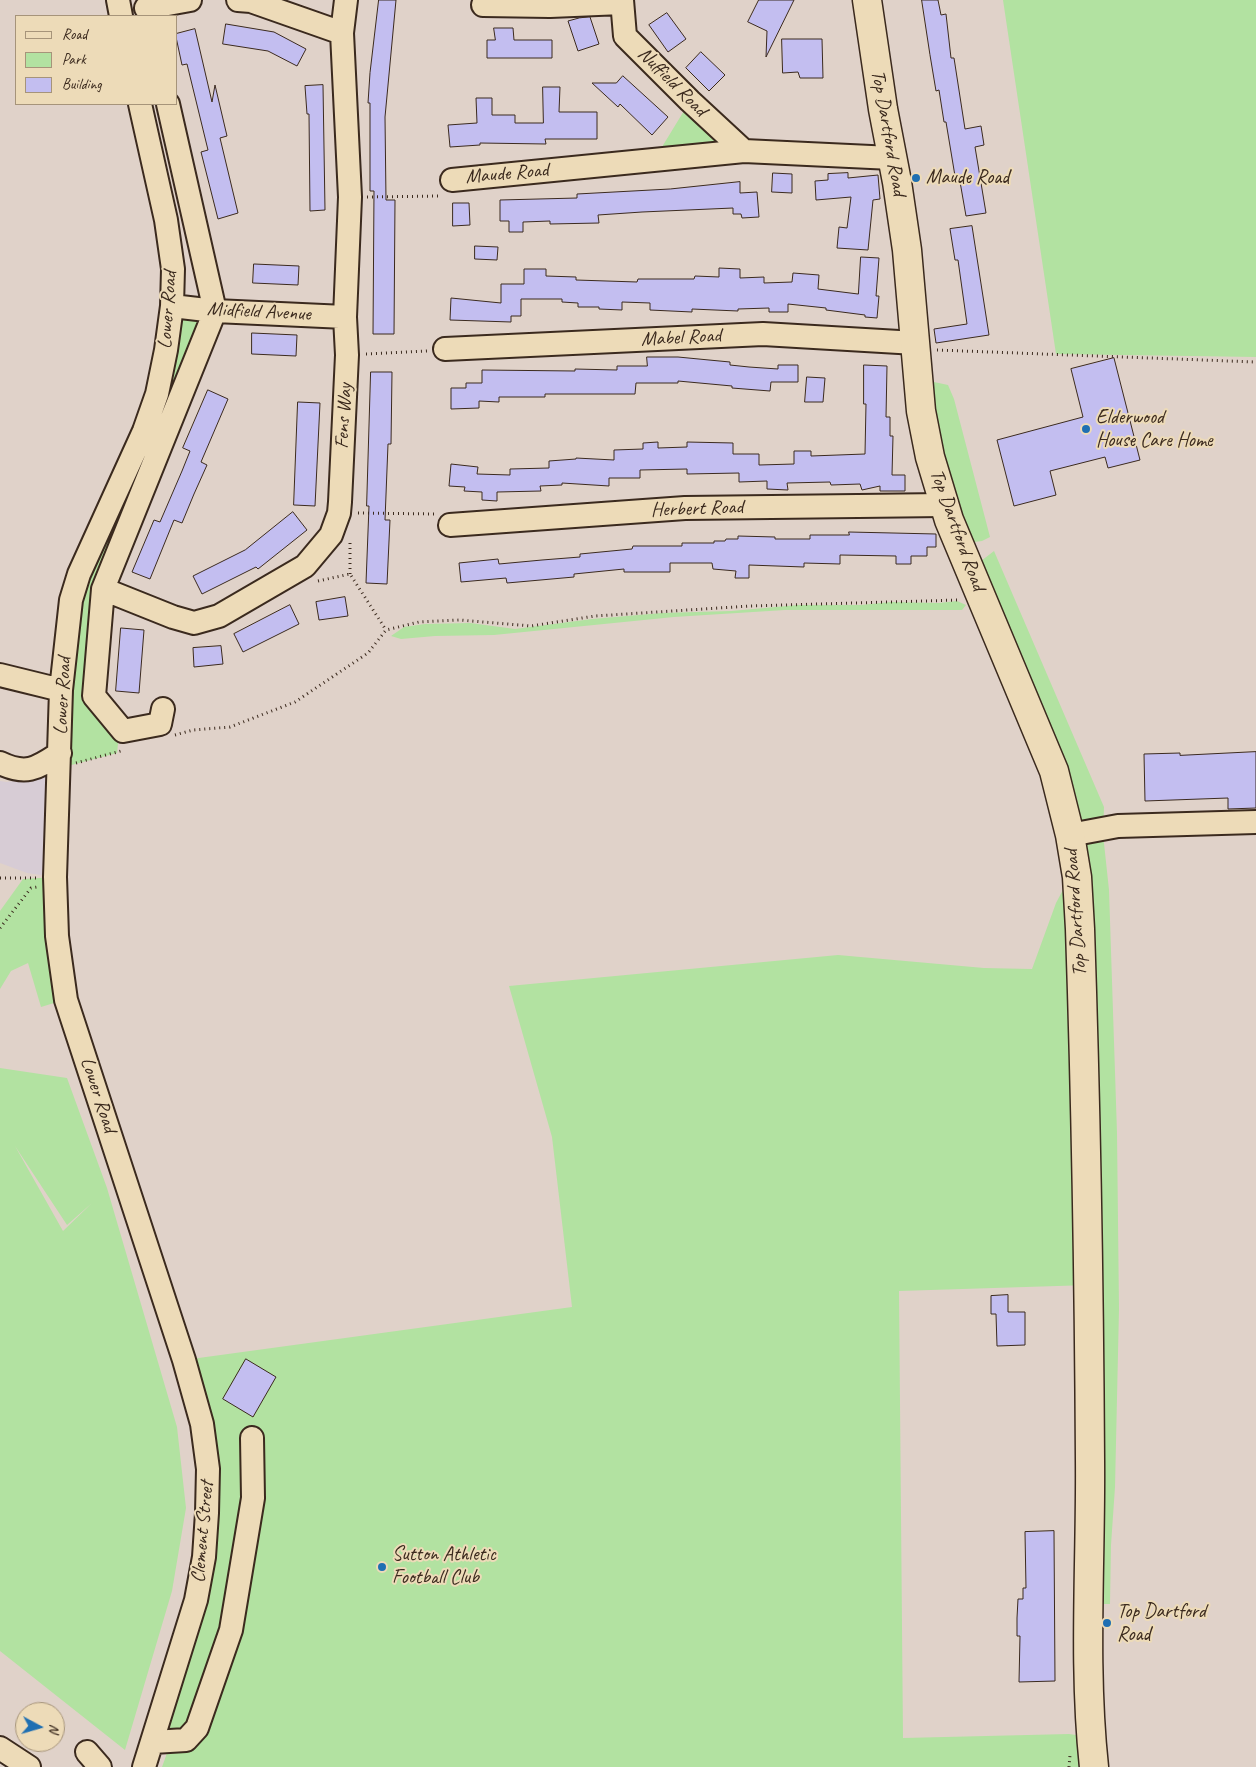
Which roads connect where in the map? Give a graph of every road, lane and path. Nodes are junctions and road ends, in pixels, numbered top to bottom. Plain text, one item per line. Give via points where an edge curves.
1 (118, 0) edge
2 (190, 0) edge
3 (238, 0) edge
4 (346, 0) edge
5 (867, 0) edge
6 (622, 2) edge
7 (483, 5) dead end
8 (146, 8) edge
9 (121, 15) edge
10 (342, 33) junction
11 (140, 105) edge
12 (168, 105) edge
13 (744, 151) junction
14 (892, 158) junction
15 (452, 180) joint
16 (350, 197) junction
17 (172, 306) junction
18 (215, 311) junction
19 (346, 317) junction
20 (916, 346) junction
21 (436, 350) joint
22 (347, 356) junction
23 (1256, 362) edge
24 (944, 506) junction
25 (339, 513) junction
26 (450, 525) joint
27 (316, 581) dead end
28 (104, 589) junction
29 (983, 601) junction
30 (386, 630) junction
31 (0, 675) edge
32 (61, 690) junction
33 (163, 709) dead end
34 (193, 730) dead end
35 (60, 753) junction
36 (0, 763) edge
37 (1256, 822) edge
38 (1070, 835) junction
39 (0, 878) edge
40 (55, 878) junction
41 (31, 888) dead end
42 (0, 928) edge
43 (162, 1295) joint
44 (252, 1438) dead end
45 (153, 1742) junction
46 (0, 1748) edge
47 (29, 1767) edge
48 (144, 1767) edge
49 (1094, 1767) edge

1 - 9 street
2 - 8 street
3 - 10 street via 251,1
4 - 10 street, Fens Way
5 - 14 main road, Top Dartford Road
6 - 7 street, Nuffield Road
6 - 13 street, Nuffield Road via 625,36
10 - 16 street, Fens Way
11 - 17 street, Lower Road via 166,220 173,269
12 - 18 street, Lower Road
13 - 14 street, Maude Road
13 - 15 street, Maude Road
14 - 20 main road, Top Dartford Road via 907,250
15 - 16 path via 447,196
16 - 19 street, Fens Way
17 - 18 street, Midfield Avenue
17 - 32 street, Lower Road via 166,350 144,431 70,600
18 - 19 street, Midfield Avenue
18 - 28 street, Lower Road
19 - 22 street, Fens Way
20 - 21 street, Mabel Road via 763,334
20 - 23 path
20 - 24 main road, Top Dartford Road via 920,411
21 - 22 path
22 - 25 street, Fens Way
24 - 26 street, Herbert Road via 685,508
24 - 29 main road, Top Dartford Road
25 - 26 path via 449,514
25 - 28 street, Fens Way via 331,535 305,566 219,616 194,623
27 - 30 path via 350,574
28 - 33 street, Lower Road via 94,696 122,731 160,724
29 - 30 path via 750,606 595,616 531,626 460,620 419,622
29 - 38 main road, Top Dartford Road via 1054,771
30 - 34 path via 368,653 295,702 230,726
31 - 32 street
32 - 35 street, Lower Road
35 - 36 street via 36,768 14,770
35 - 40 street, Lower Road
37 - 38 street via 1118,826
38 - 49 main road, Top Dartford Road via 1077,877 1081,954 1089,1284 1088,1632
39 - 40 path
40 - 43 street, Lower Road via 57,936 66,1000
41 - 42 path
43 - 45 street, Clement Street via 202,1424 208,1469 208,1505 204,1557 196,1600
44 - 45 street via 253,1498 231,1630 197,1728 186,1740
45 - 48 street, Clement Street
46 - 47 street

